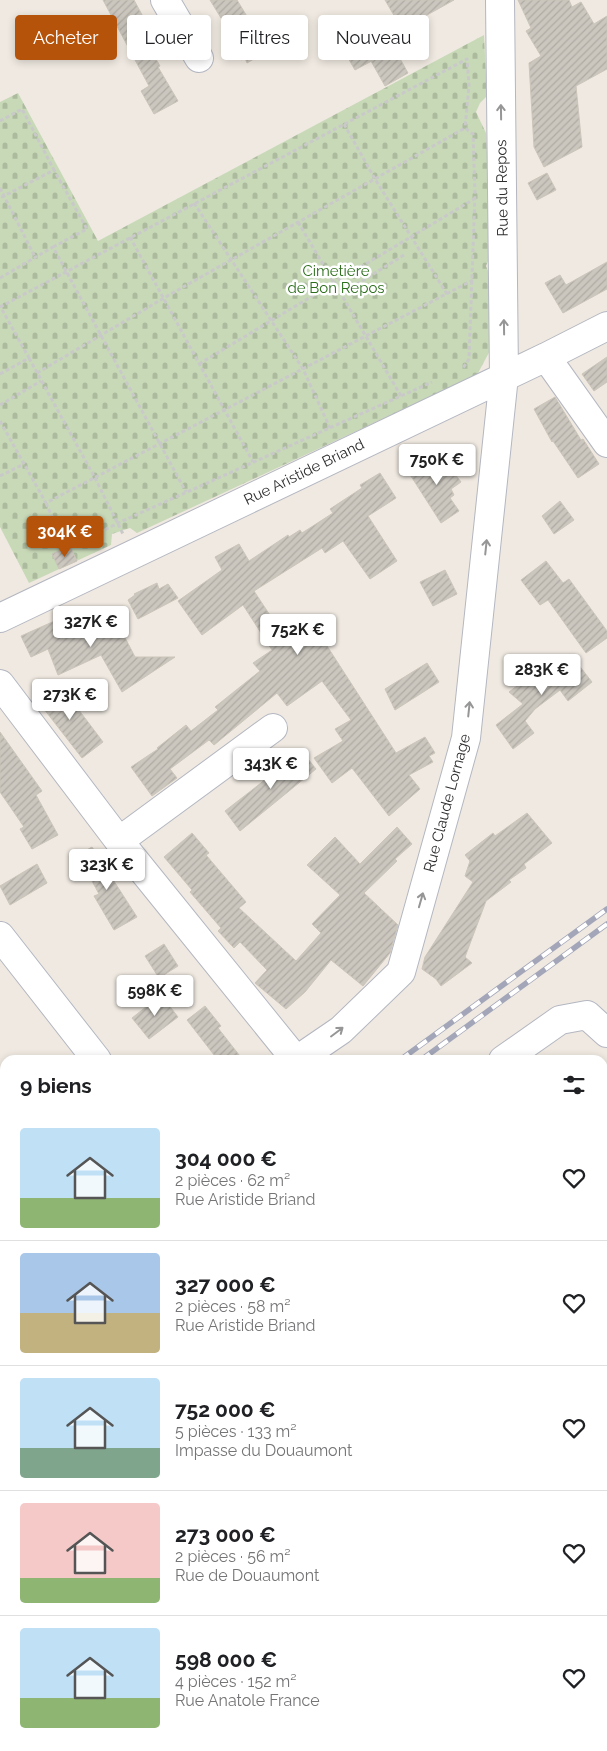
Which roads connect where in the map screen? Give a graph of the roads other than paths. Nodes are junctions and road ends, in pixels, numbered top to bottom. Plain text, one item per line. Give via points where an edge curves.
1 (165, 0) edge
2 (500, 0) edge
3 (174, 15) edge
4 (607, 326) edge
5 (546, 357) junction
6 (504, 376) junction
7 (607, 442) edge
8 (0, 618) edge
9 (0, 684) edge
10 (274, 728) dead end
11 (119, 841) junction
12 (0, 936) edge
13 (607, 1033) edge
14 (93, 1055) edge
15 (292, 1055) edge
16 (304, 1055) edge
17 (510, 1055) edge

1 - 3 street
6 -> 2 street, Rue du Repos
4 - 5 street, Rue Aristide Briand
5 - 6 street, Rue Aristide Briand
5 - 7 street
6 - 8 street, Rue Aristide Briand
16 -> 6 street, Rue Claude Lornage via 341,1030 401,972 466,738
9 - 11 street
10 - 11 street
11 - 15 street
12 - 14 street
13 - 17 street via 587,1015 560,1020

